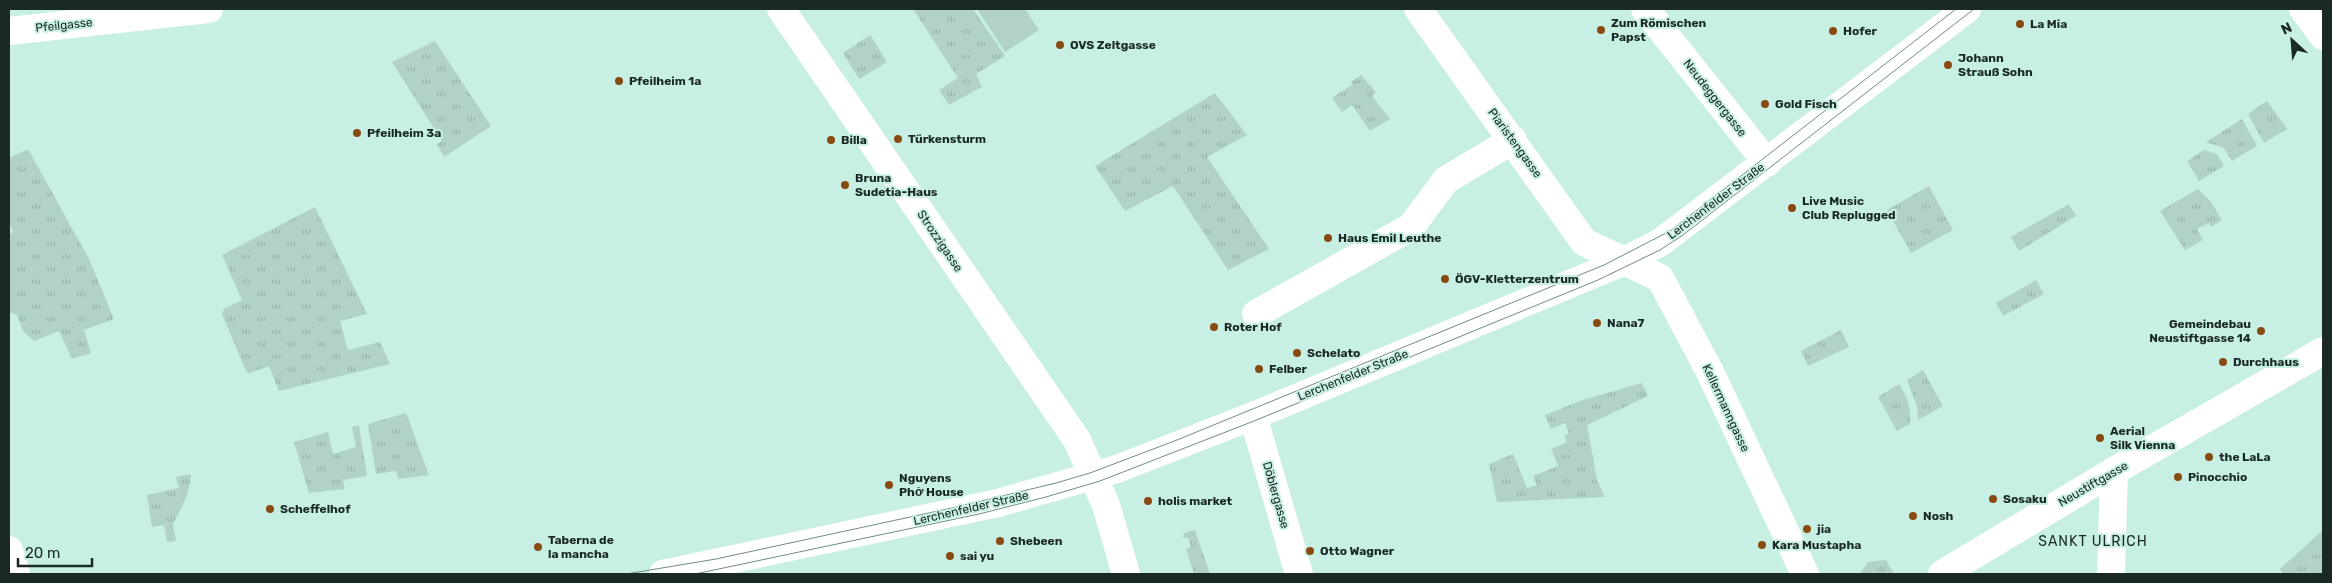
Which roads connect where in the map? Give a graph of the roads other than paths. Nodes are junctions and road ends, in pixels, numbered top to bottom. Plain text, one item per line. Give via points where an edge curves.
1 (209, 9) edge
2 (781, 9) edge
3 (1418, 9) edge
4 (1645, 9) edge
5 (1967, 9) edge
6 (2303, 9) edge
7 (9, 31) edge
8 (2323, 36) edge
9 (1513, 140) junction
10 (1767, 163) junction
11 (1625, 262) junction
12 (1256, 314) dead end
13 (2323, 351) edge
14 (1252, 416) junction
15 (2114, 471) junction
16 (1092, 477) junction
17 (9, 550) edge
18 (676, 573) edge
19 (16, 574) edge
20 (1126, 574) edge
21 (1299, 574) edge
22 (1805, 574) edge
23 (1942, 574) edge
24 (2111, 574) edge

1 - 7 street, Pfeilgasse
2 - 16 street, Strozzigasse via 1077,440
3 - 9 street, Piaristengasse
4 - 10 street, Neudeggergasse
5 - 10 street, Lerchenfelder Straße
6 - 8 street
9 - 11 street, Piaristengasse via 1584,242
9 - 12 street via 1446,180 1411,227
10 - 11 street, Lerchenfelder Straße via 1662,242
11 - 14 street, Lerchenfelder Straße
11 - 22 street, Kellermanngasse via 1660,278 1710,372
13 - 15 street, Neustiftgasse
14 - 16 street, Lerchenfelder Straße
14 - 21 street, Döblergasse
15 - 23 street, Neustiftgasse
15 - 24 street
16 - 18 street, Lerchenfelder Straße via 998,503
16 - 20 street, Strozzigasse via 1106,505
17 - 19 street

